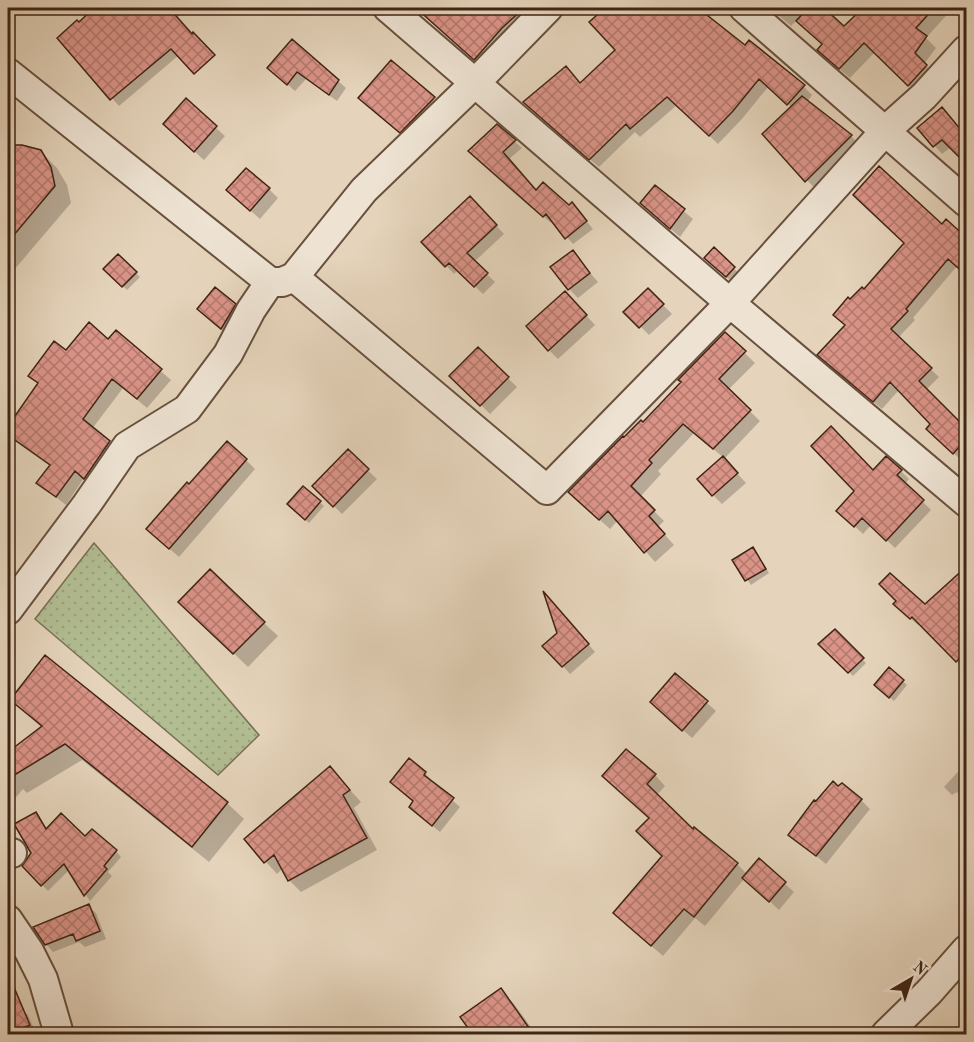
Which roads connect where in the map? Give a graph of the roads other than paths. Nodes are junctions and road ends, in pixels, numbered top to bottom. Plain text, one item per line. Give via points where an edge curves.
1 (388, 8) edge
2 (548, 8) edge
3 (744, 8) edge
4 (966, 50) edge
5 (8, 73) edge
6 (476, 82) junction
7 (886, 130) junction
8 (966, 202) edge
9 (282, 280) junction
10 (730, 303) junction
11 (962, 489) edge
12 (8, 610) edge
13 (8, 920) edge
14 (966, 950) edge
15 (59, 1035) edge
16 (886, 1035) edge

1 - 6 street
2 - 6 street
3 - 7 street
4 - 7 street
5 - 9 street
6 - 9 street via 364,190
6 - 10 street
7 - 8 street
7 - 10 street
9 - 10 street via 547,490
9 - 12 street via 251,310 228,354 187,409 127,446
10 - 11 street
13 - 15 street via 44,979
14 - 16 street

